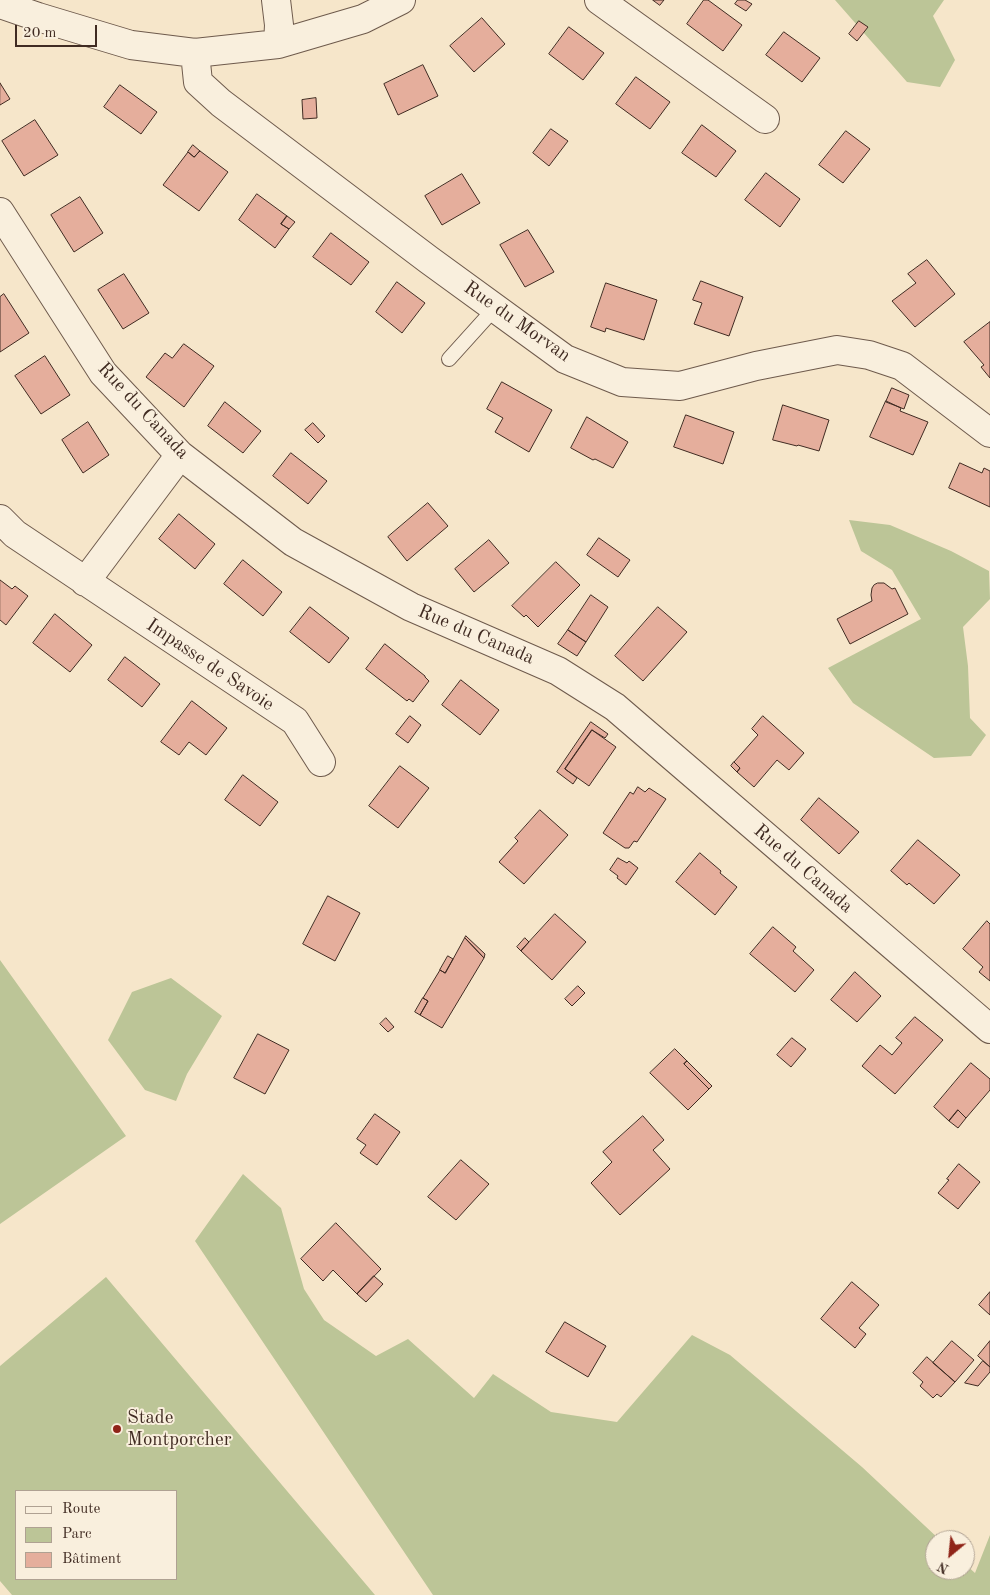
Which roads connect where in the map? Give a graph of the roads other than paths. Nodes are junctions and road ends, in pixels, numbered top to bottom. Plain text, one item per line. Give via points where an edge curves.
1 (276, 0) edge
2 (401, 0) edge
3 (599, 0) edge
4 (0, 4) edge
5 (278, 44) junction
6 (195, 53) junction
7 (765, 119) dead end
8 (0, 212) edge
9 (495, 308) junction
10 (449, 359) dead end
11 (990, 433) edge
12 (180, 455) junction
13 (0, 519) edge
14 (85, 582) junction
15 (321, 762) dead end
16 (990, 1029) edge

1 - 5 street
2 - 5 street via 363,19
3 - 7 street
4 - 6 street via 131,45
5 - 6 street
6 - 9 street, Rue du Morvan via 198,82 221,103
8 - 12 street, Rue du Canada via 103,373
9 - 10 lane
9 - 11 street, Rue du Morvan via 565,360 622,382 680,386 756,366 837,350 869,355 902,366
12 - 14 street
12 - 16 street, Rue du Canada via 293,542 411,607 558,671 615,707
13 - 14 street, Impasse de Savoie via 15,534
14 - 15 street, Impasse de Savoie via 295,721

